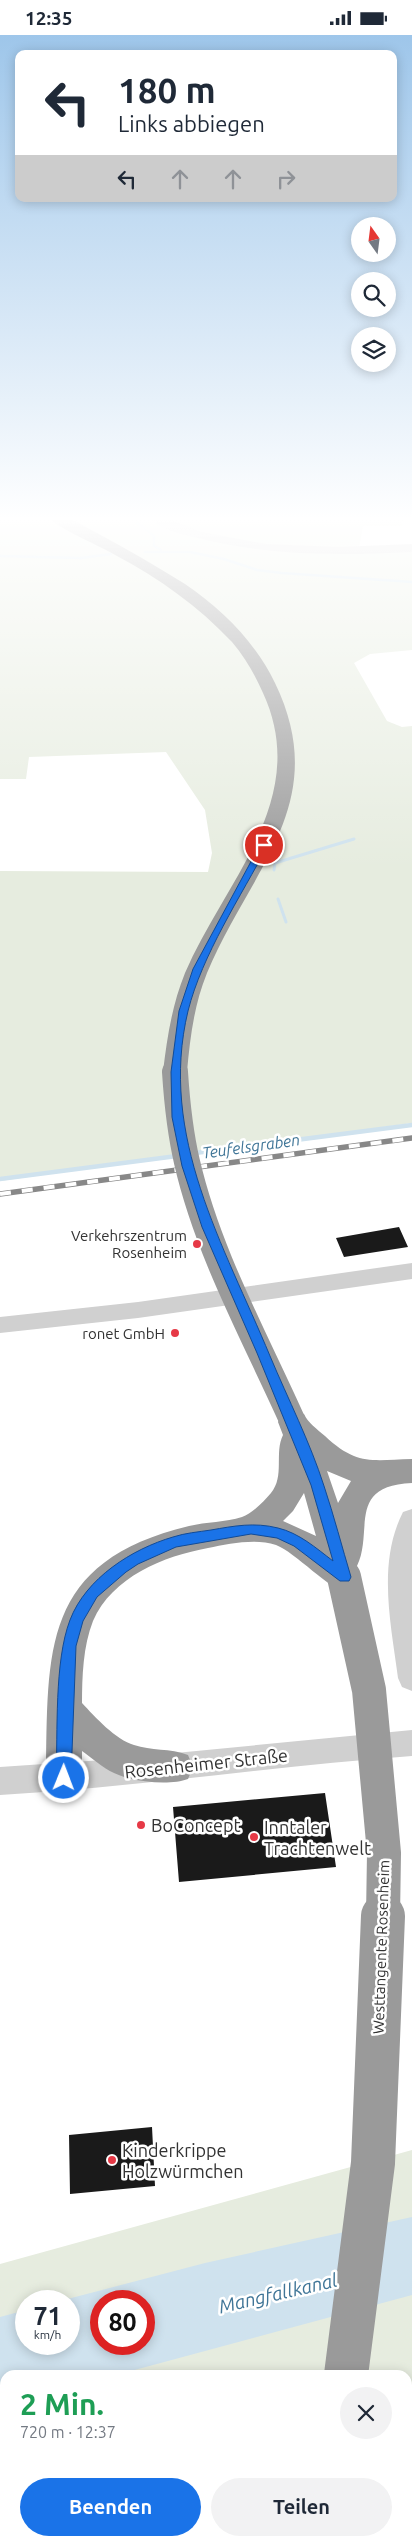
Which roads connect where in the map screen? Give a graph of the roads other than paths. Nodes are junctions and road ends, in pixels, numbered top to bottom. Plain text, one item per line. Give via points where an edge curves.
1 (234, 634) edge
2 (412, 1271) edge
3 (0, 1325) edge
4 (292, 1422) junction
5 (397, 1472) edge
6 (412, 1521) edge
7 (251, 1528) junction
8 (344, 1577) junction
9 (411, 1664) edge
10 (65, 1711) junction
11 (412, 1743) edge
12 (175, 1767) junction
13 (64, 1778) junction
14 (0, 1781) edge
15 (347, 2370) edge

1 - 4 highway, Westtangente Rosenheim, bridge via 267,679 284,725 288,775 279,810 256,862 198,969 184,1011 176,1072 181,1140 196,1197
2 - 3 street via 138,1310
4 - 5 highway via 315,1448 334,1463 349,1469
4 - 7 highway via 295,1479 287,1496 271,1514
4 - 8 highway, Westtangente Rosenheim via 318,1485
5 - 8 highway via 362,1489 352,1507 346,1529
6 - 9 street via 407,1532 402,1573 402,1613
7 - 8 highway via 278,1533 298,1542
7 - 10 highway via 175,1542 133,1560 92,1593 77,1619 69,1646
8 - 15 highway, Westtangente Rosenheim, bridge via 368,1690 384,1853 372,2163
10 - 12 highway via 90,1736 126,1761
10 - 13 highway
11 - 12 street, Rosenheimer Straße via 342,1747
12 - 13 street, Rosenheimer Straße
13 - 14 street, Rosenheimer Straße

